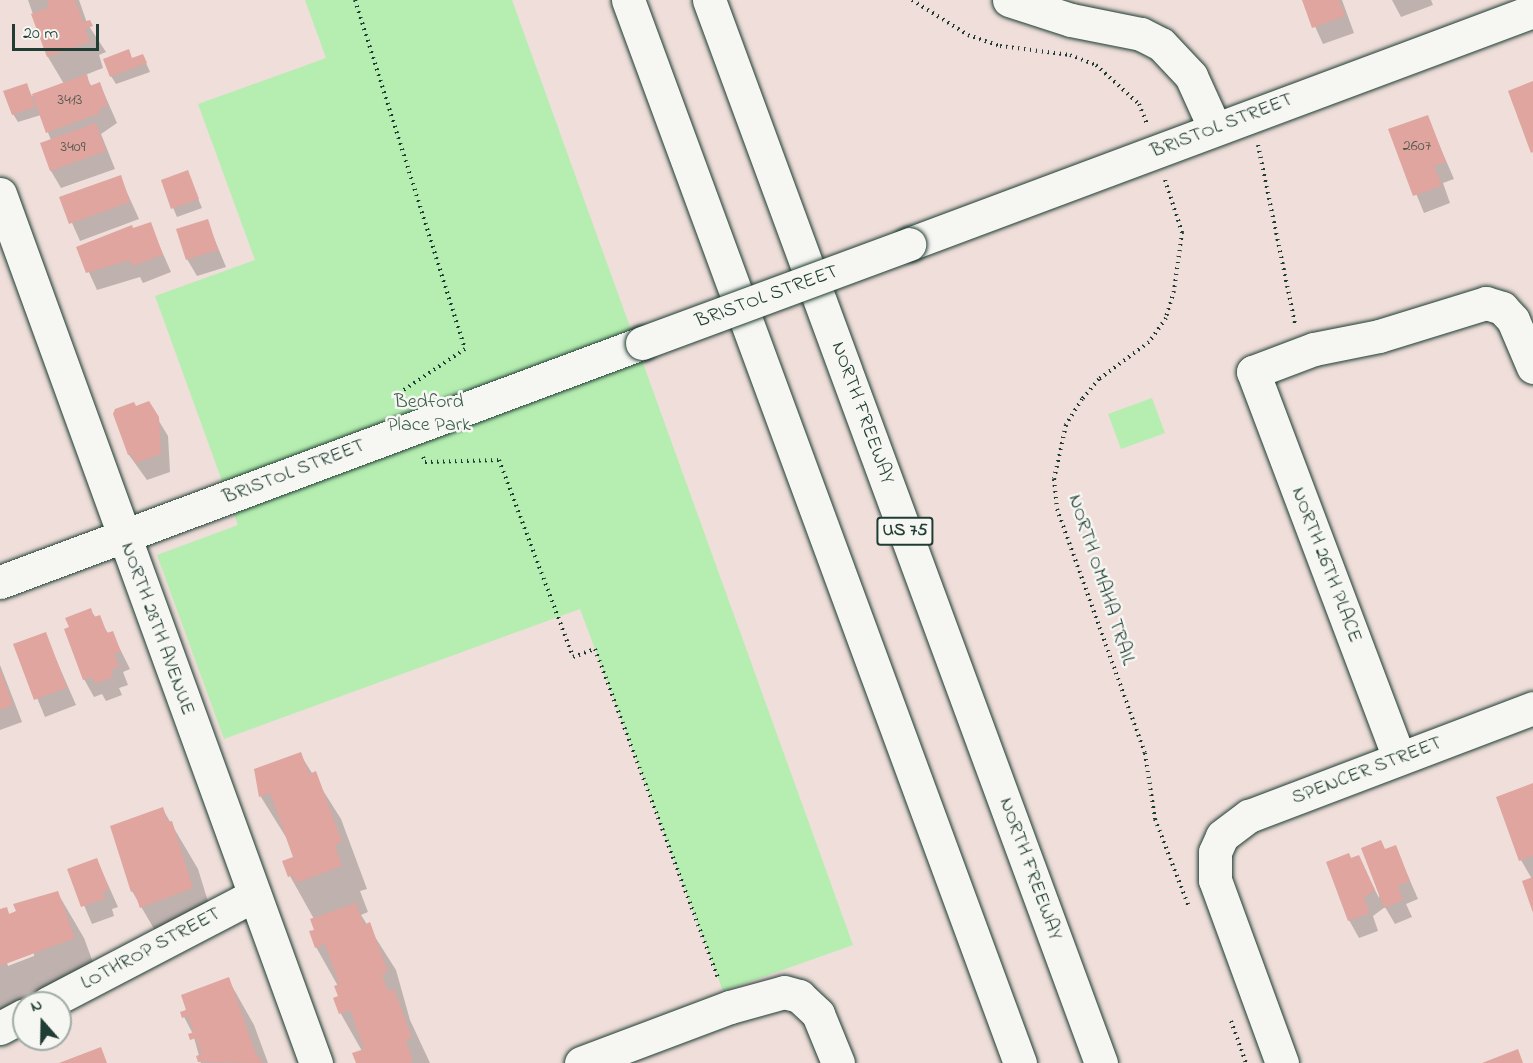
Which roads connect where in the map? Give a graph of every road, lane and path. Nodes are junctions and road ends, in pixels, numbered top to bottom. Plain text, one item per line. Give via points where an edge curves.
1 (355, 0) edge
2 (628, 0) edge
3 (709, 0) edge
4 (912, 0) edge
5 (1009, 0) edge
6 (1533, 10) edge
7 (1248, 116) junction
8 (1215, 129) junction
9 (1156, 151) junction
10 (0, 194) edge
11 (1304, 352) junction
12 (1533, 367) edge
13 (402, 402) dead end
14 (422, 454) dead end
15 (123, 536) junction
16 (0, 582) edge
17 (1533, 708) edge
18 (1399, 758) junction
19 (255, 895) junction
20 (1191, 912) dead end
21 (71, 991) edge
22 (730, 1007) junction
23 (1230, 1019) dead end
24 (316, 1063) edge
25 (581, 1063) edge
26 (838, 1063) edge
27 (1020, 1063) edge
28 (1101, 1063) edge
29 (1246, 1063) edge
30 (1282, 1063) edge

1 - 13 path via 465,349 399,393
2 - 27 main road
3 - 28 main road, NORTH FREEWAY / US 75
4 - 9 path, NORTH OMAHA TRAIL via 968,35 1000,46 1070,55 1096,65 1139,104
5 - 8 main road via 1071,20 1141,34 1161,44 1191,76
6 - 7 main road, BRISTOL STREET
7 - 8 main road, BRISTOL STREET
7 - 11 path
8 - 9 main road, BRISTOL STREET
9 - 15 main road, BRISTOL STREET, bridge
9 - 20 path, NORTH OMAHA TRAIL via 1182,232 1166,318 1149,342 1099,380 1082,399 1066,425 1054,479 1058,509 1145,753 1155,819
10 - 15 main road, NORTH 28TH AVENUE
11 - 12 main road via 1379,336 1478,303 1502,308 1519,329
11 - 18 main road, NORTH 26TH PLACE via 1253,372
14 - 22 path via 425,462 499,460 573,657 595,649
15 - 16 main road, BRISTOL STREET
15 - 19 main road, NORTH 28TH AVENUE
17 - 18 main road, SPENCER STREET
18 - 30 main road, SPENCER STREET via 1242,819 1222,836 1215,852 1217,889
19 - 21 main road, LOTHROP STREET
19 - 24 main road, NORTH 28TH AVENUE
22 - 25 main road
22 - 26 main road via 775,993 799,996 819,1014
23 - 29 path

